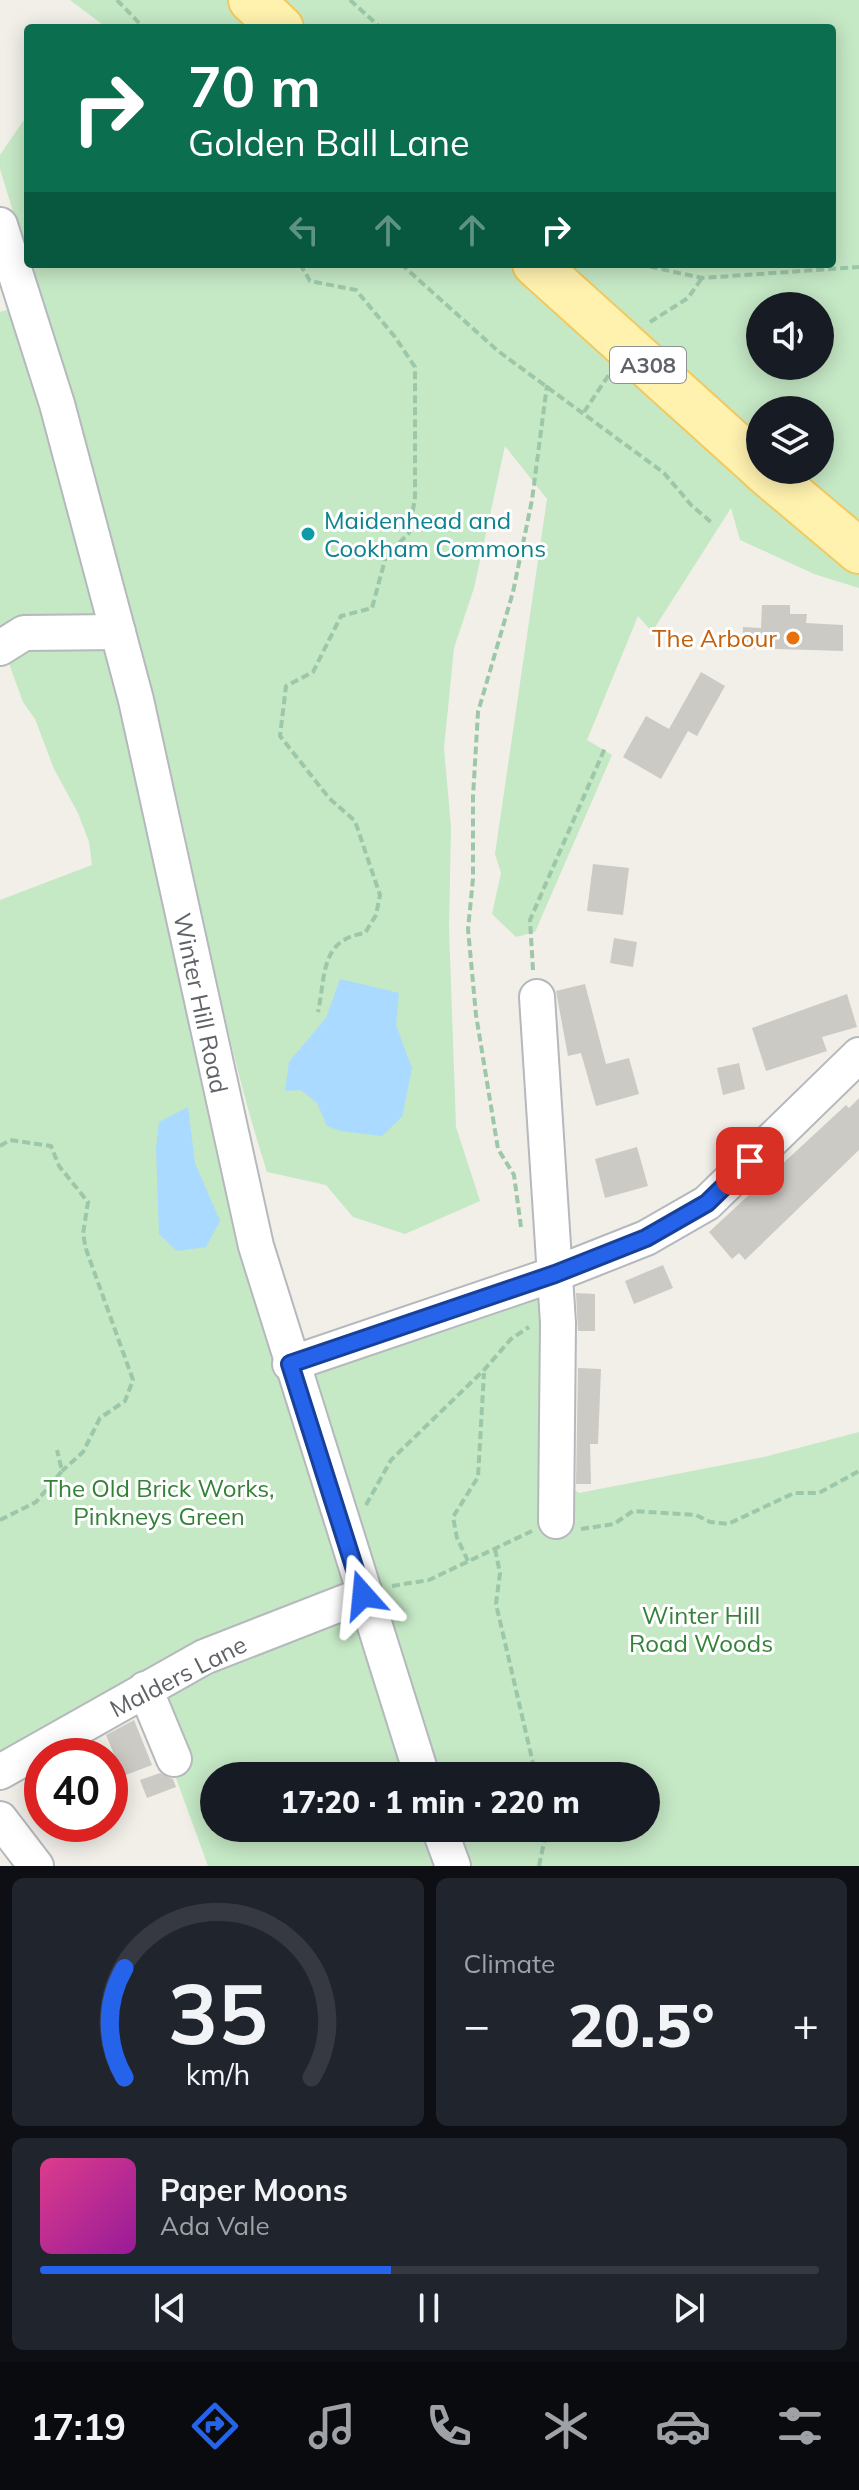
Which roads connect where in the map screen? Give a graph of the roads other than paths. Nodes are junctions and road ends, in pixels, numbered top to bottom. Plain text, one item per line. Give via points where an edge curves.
1 (251, 0) edge
2 (277, 24) edge
3 (0, 225) edge
4 (539, 268) edge
5 (746, 454) edge
6 (778, 484) edge
7 (857, 563) edge
8 (118, 632) junction
9 (0, 648) edge
10 (537, 997) road end
11 (859, 1055) edge
12 (555, 1274) junction
13 (290, 1364) junction
14 (556, 1521) road end
15 (363, 1593) junction
16 (145, 1689) junction
17 (174, 1759) dead end
18 (417, 1762) edge
19 (0, 1772) edge
20 (0, 1819) edge
21 (444, 1842) edge
22 (36, 1866) edge
23 (453, 1866) edge

1 - 2 main road
3 - 8 street, Winter Hill Road via 57,404
4 - 5 main road, A308
6 - 7 main road, A308
8 - 9 street via 24,633
8 - 13 street, Winter Hill Road via 232,1148
10 - 12 street
11 - 12 street via 707,1203 646,1238
12 - 13 street
12 - 14 street
13 - 15 street, Winter Hill Road
15 - 16 street, Malders Lane via 204,1657
15 - 18 street, Winter Hill Road
16 - 17 street
16 - 19 street, Malders Lane
20 - 22 street
21 - 23 street

